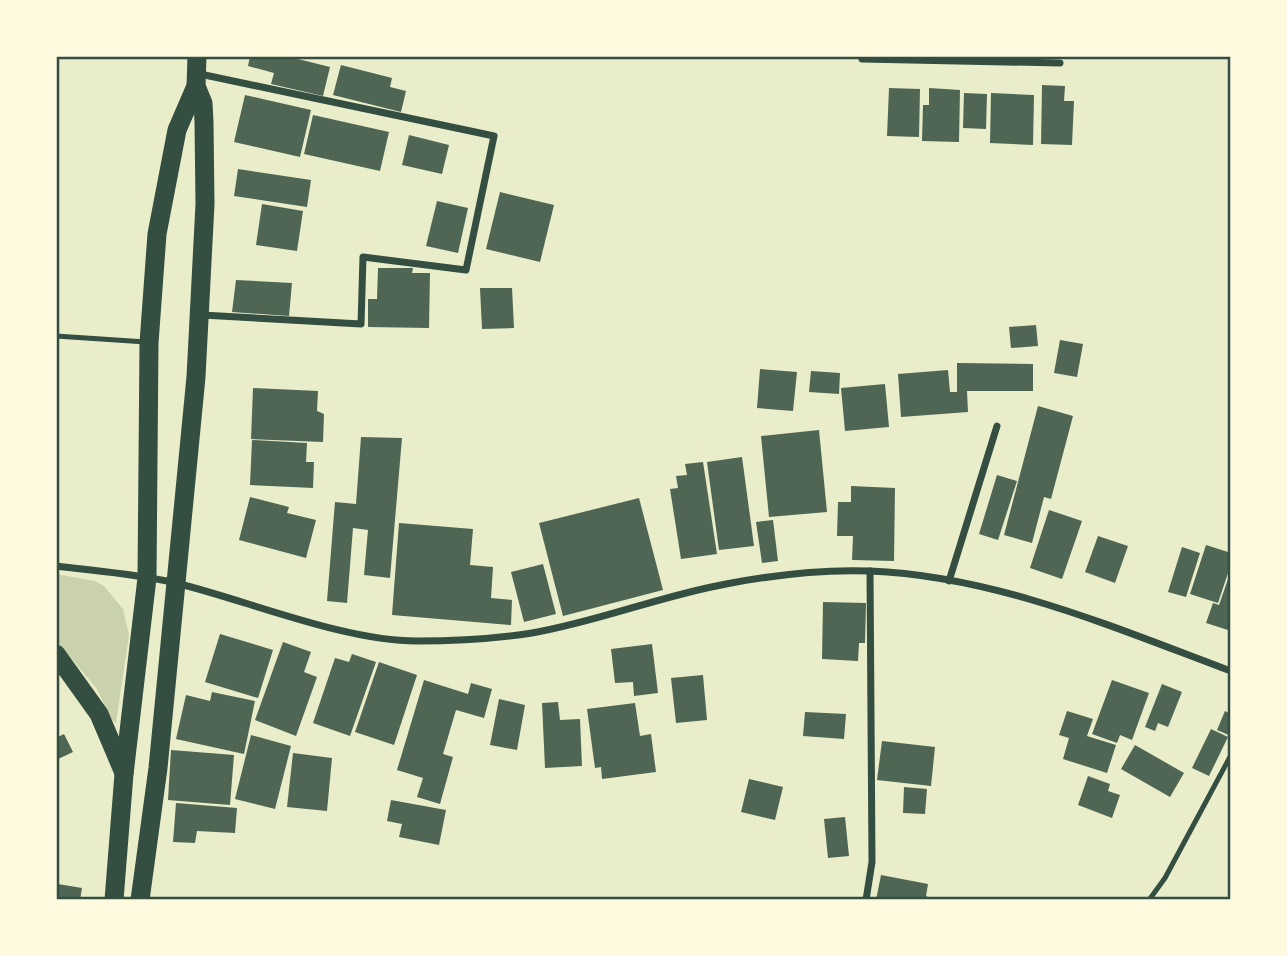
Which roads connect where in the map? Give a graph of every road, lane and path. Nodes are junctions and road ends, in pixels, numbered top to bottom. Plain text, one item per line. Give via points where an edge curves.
1 (917, 58) edge
2 (862, 59) dead end
3 (1036, 60) edge
4 (1060, 63) dead end
5 (196, 72) edge
6 (199, 315) junction
7 (56, 336) edge
8 (149, 342) junction
9 (997, 426) dead end
10 (56, 566) edge
11 (870, 571) junction
12 (147, 578) junction
13 (949, 581) junction
14 (174, 583) junction
15 (56, 654) edge
16 (1231, 671) edge
17 (1231, 755) edge
18 (124, 774) junction
19 (114, 900) edge
20 (140, 900) edge
21 (866, 900) edge
22 (1149, 900) edge

1 - 2 street
1 - 3 street
3 - 4 street
5 - 6 highway via 204,122
5 - 6 street via 494,136 466,270 363,257 361,324
5 - 8 highway via 165,186
6 - 14 highway
7 - 8 lane
8 - 12 highway
9 - 13 street
10 - 12 street
11 - 13 street
11 - 14 street via 799,573 724,584 533,633 459,641 361,634
11 - 21 street via 872,862
12 - 14 street
12 - 18 highway
13 - 16 street via 1072,612
14 - 20 highway via 158,768
15 - 18 highway via 99,714
17 - 22 lane
18 - 19 highway

